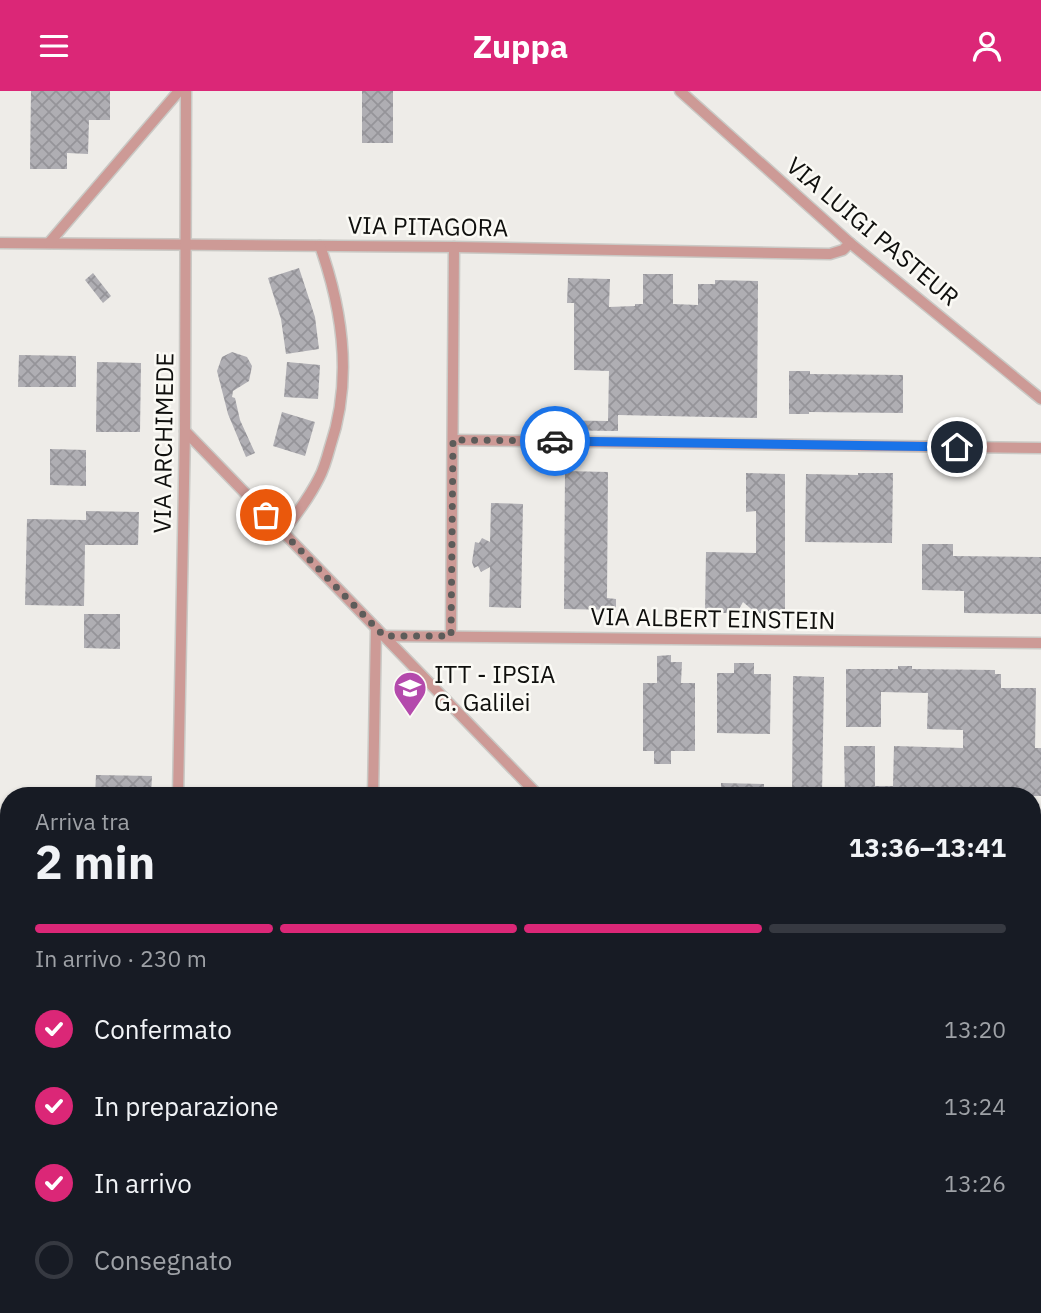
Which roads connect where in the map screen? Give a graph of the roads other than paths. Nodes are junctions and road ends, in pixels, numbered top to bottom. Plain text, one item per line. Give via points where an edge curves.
1 (179, 91) edge
2 (186, 91) edge
3 (680, 91) edge
4 (0, 243) edge
5 (49, 243) junction
6 (850, 243) junction
7 (185, 244) junction
8 (320, 246) junction
9 (454, 247) junction
10 (1041, 400) edge
11 (185, 431) junction
12 (453, 440) junction
13 (1041, 448) edge
14 (283, 532) junction
15 (376, 628) junction
16 (384, 636) junction
17 (451, 636) junction
18 (1041, 643) edge
19 (178, 787) edge
20 (373, 787) edge
21 (530, 787) edge
22 (1041, 1181) edge
23 (1041, 1221) edge
24 (1041, 1313) edge

1 - 5 street
2 - 7 street, VIA ARCHIMEDE
3 - 6 street, VIA LUIGI PASTEUR
4 - 5 street, VIA PITAGORA
5 - 7 street, VIA PITAGORA
6 - 9 street, VIA PITAGORA via 831,254
6 - 10 street, VIA LUIGI PASTEUR
7 - 8 street, VIA PITAGORA
7 - 11 street, VIA ARCHIMEDE
8 - 9 street, VIA PITAGORA
8 - 14 street via 333,282 343,337 344,380 337,425 320,477
9 - 12 street
11 - 14 street
11 - 19 street, VIA ARCHIMEDE
12 - 13 street
12 - 17 street
14 - 15 street
15 - 16 street
15 - 20 street
16 - 17 street, VIA ALBERT EINSTEIN
16 - 21 street
17 - 18 street, VIA ALBERT EINSTEIN
22 - 23 street
23 - 24 street

